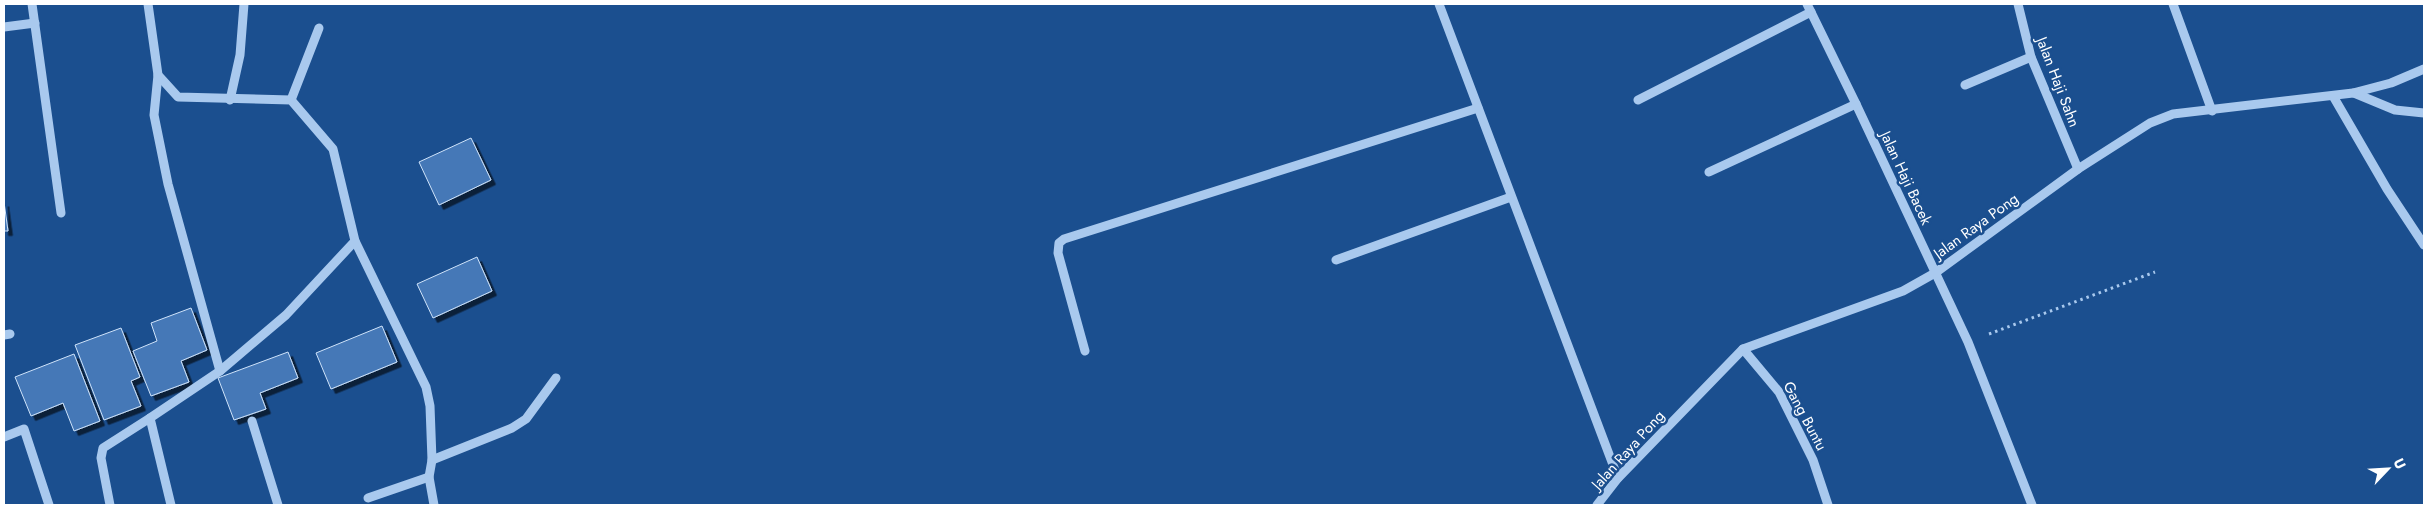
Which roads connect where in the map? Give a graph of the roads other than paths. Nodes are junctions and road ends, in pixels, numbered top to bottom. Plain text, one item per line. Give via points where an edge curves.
1 (32, 4) edge
2 (148, 4) edge
3 (244, 4) edge
4 (1439, 4) edge
5 (2018, 4) edge
6 (2173, 4) edge
7 (1809, 8) edge
8 (35, 23) junction
9 (4, 27) edge
10 (319, 28) dead end
11 (2031, 57) junction
12 (2424, 69) edge
13 (158, 74) junction
14 (1965, 85) dead end
15 (2353, 93) junction
16 (2333, 96) junction
17 (230, 100) junction
18 (291, 100) junction
19 (1638, 100) dead end
20 (1856, 104) junction
21 (1478, 108) junction
22 (2212, 111) junction
23 (2424, 113) edge
24 (2078, 169) junction
25 (1709, 172) dead end
26 (1512, 197) junction
27 (61, 213) dead end
28 (355, 241) junction
29 (2424, 245) edge
30 (1336, 260) dead end
31 (1935, 274) junction
32 (1743, 349) junction
33 (1085, 352) dead end
34 (220, 371) junction
35 (556, 378) dead end
36 (150, 418) junction
37 (252, 422) dead end
38 (4, 437) edge
39 (432, 460) junction
40 (430, 477) junction
41 (1618, 478) junction
42 (368, 498) dead end
43 (1606, 501) edge
44 (49, 505) edge
45 (110, 505) edge
46 (171, 505) edge
47 (278, 505) edge
48 (434, 505) edge
49 (1597, 505) edge
50 (1828, 505) edge
51 (2032, 505) edge

1 - 8 street
2 - 13 street
3 - 17 street via 240,55
4 - 21 street
5 - 11 street, Jalan Haji Sahn
6 - 22 street
7 - 19 street
7 - 20 street, Jalan Haji Bacek
8 - 9 street
8 - 27 street
10 - 18 street
11 - 14 street
11 - 24 street, Jalan Haji Sahn
12 - 15 street, Jalan Raya Pong via 2391,83
13 - 17 street via 178,97
13 - 34 street via 154,115 168,184
15 - 16 street, Jalan Raya Pong
15 - 23 street via 2395,110
16 - 22 street, Jalan Raya Pong
16 - 29 street
17 - 18 street
18 - 28 street via 333,149
20 - 25 street
20 - 31 street, Jalan Haji Bacek
21 - 26 street
21 - 33 street via 1064,239 1059,243 1058,253
22 - 24 street, Jalan Raya Pong via 2173,114 2150,123
24 - 31 street, Jalan Raya Pong
26 - 30 street
26 - 41 street
28 - 34 street via 286,315
28 - 39 street via 426,387
31 - 32 street, Jalan Raya Pong via 1903,291
31 - 51 street, Jalan Haji Bacek via 1968,342
32 - 41 street, Jalan Raya Pong
32 - 50 street, Gang Buntu via 1779,392 1813,460
34 - 36 street
35 - 39 street via 526,418 512,428
36 - 45 street via 103,448 101,458
36 - 46 street
37 - 47 street
38 - 44 street via 24,429
39 - 40 street
40 - 42 street
40 - 48 street
41 - 43 street, Jalan Raya Pong
43 - 49 street, Jalan Raya Pong

